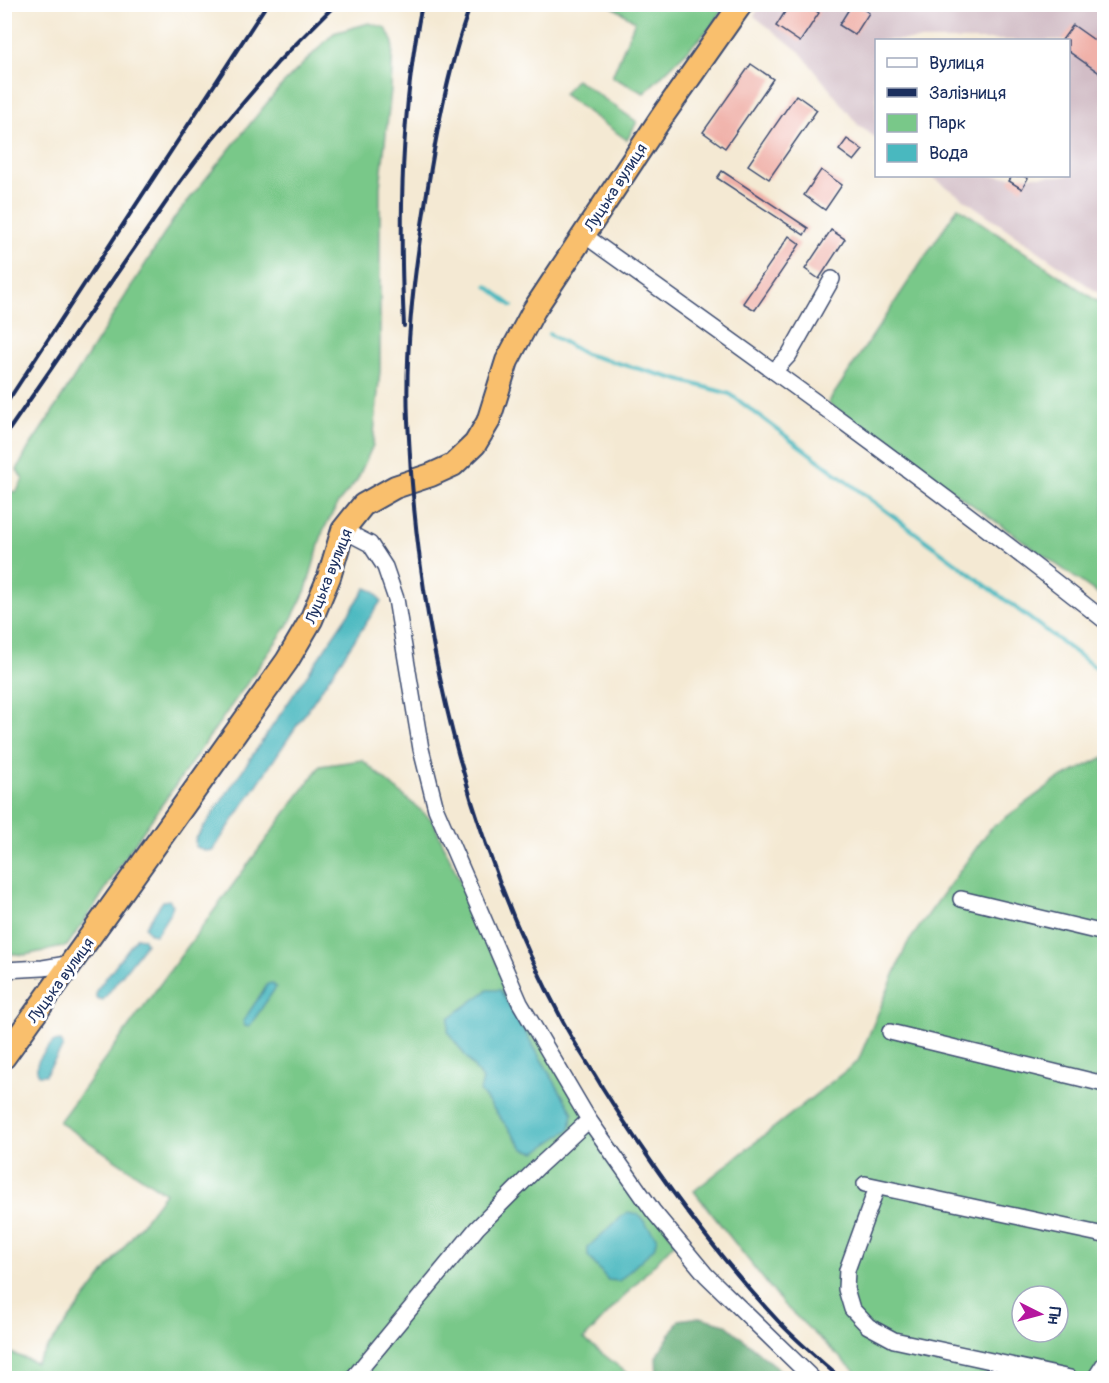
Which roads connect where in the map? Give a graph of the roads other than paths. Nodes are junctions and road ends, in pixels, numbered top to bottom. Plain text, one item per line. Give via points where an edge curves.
1 (741, 4) edge
2 (584, 235) junction
3 (832, 279) dead end
4 (774, 371) junction
5 (344, 530) junction
6 (1104, 620) edge
7 (961, 899) dead end
8 (1104, 933) edge
9 (73, 963) junction
10 (4, 970) edge
11 (890, 1032) dead end
12 (4, 1057) edge
13 (1104, 1084) edge
14 (589, 1120) junction
15 (1104, 1235) edge
16 (1104, 1364) edge
17 (353, 1378) edge
18 (812, 1378) edge
19 (1070, 1378) edge
20 (1095, 1378) edge

1 - 2 highway, Луцька вулиця
2 - 4 street
2 - 5 highway, Луцька вулиця via 534,310 507,361 488,422 475,444 453,465 395,487 363,505
3 - 4 street via 789,355
4 - 6 street
5 - 9 highway, Луцька вулиця via 311,620 286,662
5 - 14 street via 370,544 385,567 396,599 436,809 520,1004
7 - 8 street
9 - 10 street
9 - 12 highway, Луцька вулиця
11 - 13 street
14 - 17 street via 477,1228
14 - 18 street via 653,1211 706,1275
15 - 19 street via 871,1185 847,1270 846,1289 852,1309 868,1326 894,1340
16 - 20 street

